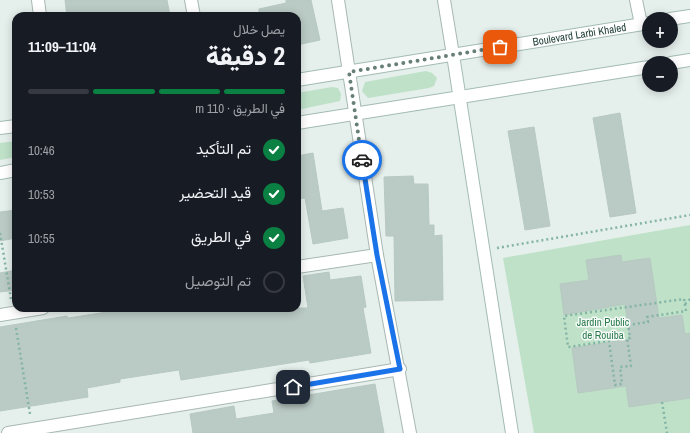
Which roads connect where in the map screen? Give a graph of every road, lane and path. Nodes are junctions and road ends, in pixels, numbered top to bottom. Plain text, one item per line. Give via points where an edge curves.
1 (38, 0) edge
2 (191, 0) edge
3 (338, 0) edge
4 (444, 0) edge
5 (636, 0) edge
6 (40, 12) edge
7 (193, 12) edge
8 (642, 15) edge
9 (690, 16) edge
10 (678, 18) edge
11 (642, 24) edge
12 (453, 55) junction
13 (690, 60) edge
14 (678, 62) edge
15 (642, 68) edge
16 (349, 72) junction
17 (301, 79) edge
18 (460, 98) junction
19 (355, 114) junction
20 (301, 122) edge
21 (12, 126) edge
22 (0, 128) edge
23 (12, 171) edge
24 (0, 173) edge
25 (690, 215) edge
26 (0, 233) edge
27 (484, 250) junction
28 (377, 255) junction
29 (301, 266) edge
30 (690, 299) edge
31 (684, 304) junction
32 (12, 307) edge
33 (19, 312) edge
34 (13, 313) junction
35 (0, 315) edge
36 (400, 369) junction
37 (662, 402) dead end
38 (33, 429) junction
39 (8, 433) edge
40 (410, 433) edge
41 (512, 433) edge
42 (667, 433) edge

1 - 6 main road
2 - 7 main road
3 - 16 main road
4 - 12 main road
5 - 8 main road
9 - 10 main road
11 - 12 main road, Boulevard Larbi Khaled
12 - 16 main road, Boulevard Larbi Khaled
12 - 18 main road
13 - 14 main road
15 - 18 main road
16 - 17 main road, Boulevard Larbi Khaled
16 - 19 main road
18 - 19 main road
18 - 27 main road
19 - 20 main road
19 - 28 main road
21 - 22 main road
23 - 24 main road
25 - 27 path
26 - 32 path
27 - 41 main road
28 - 29 main road
28 - 36 main road
30 - 31 path
31 - 31 path via 686,311 647,317 648,322 628,325 631,366 620,367 622,384 615,385 609,341 568,347 564,316 684,299
33 - 34 main road
34 - 35 main road
34 - 38 path
36 - 38 main road
36 - 40 main road
37 - 42 path
38 - 39 main road

